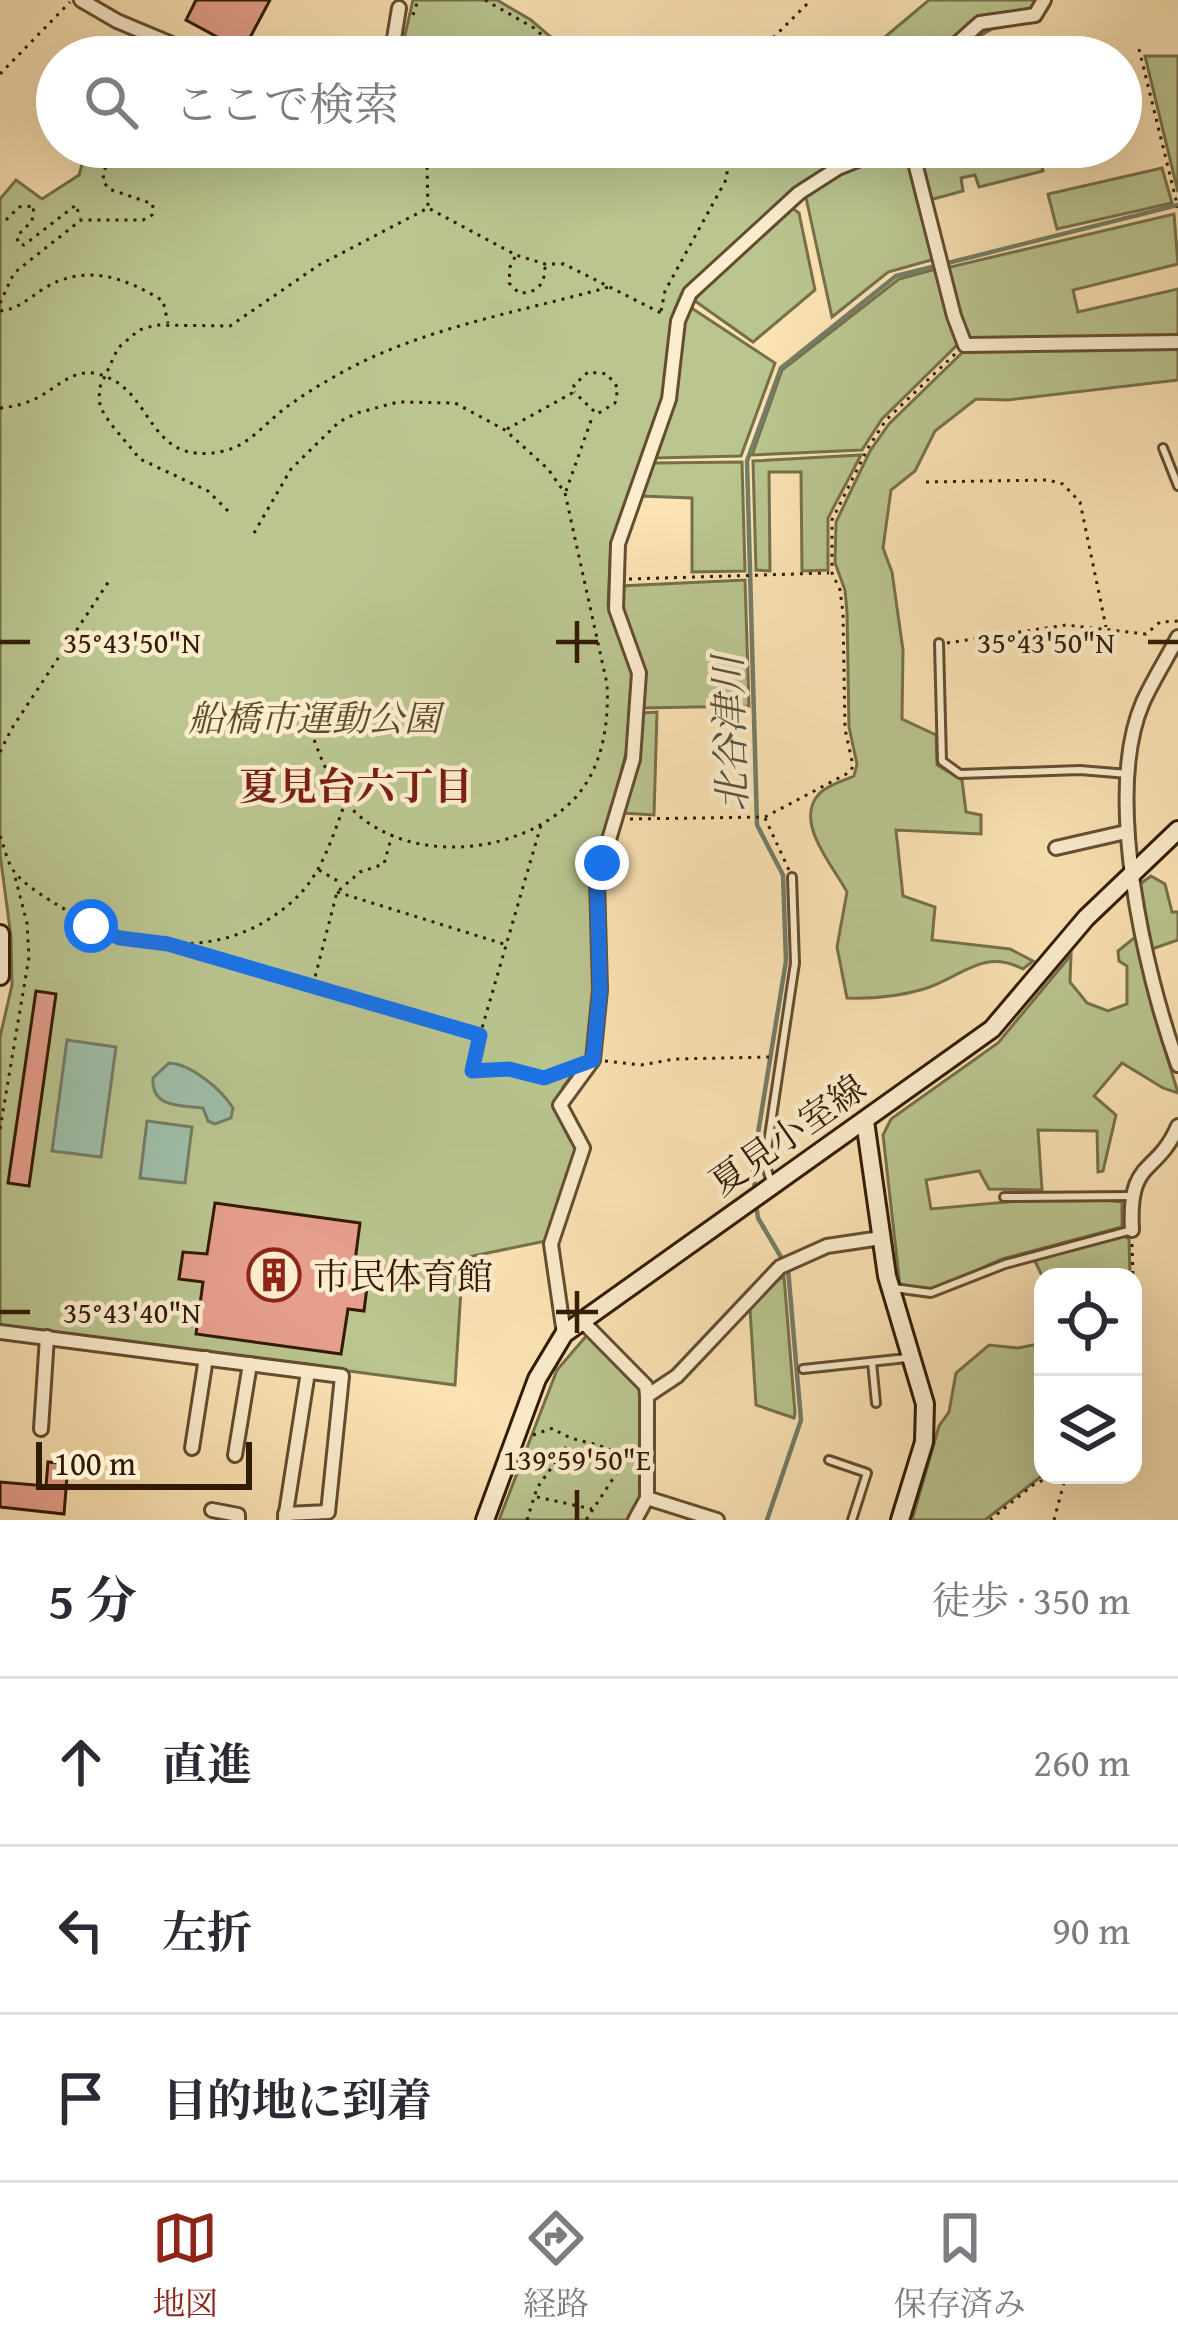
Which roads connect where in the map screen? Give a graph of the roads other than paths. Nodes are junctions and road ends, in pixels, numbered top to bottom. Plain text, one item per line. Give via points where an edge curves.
1 (77, 0) edge
2 (1043, 0) edge
3 (399, 8) dead end
4 (153, 36) edge
5 (395, 36) edge
6 (965, 36) edge
7 (838, 168) edge
8 (916, 168) edge
9 (1178, 342) edge
10 (1163, 448) dead end
11 (1178, 486) edge
12 (1178, 637) edge
13 (939, 644) road end
14 (1129, 775) junction
15 (1178, 830) edge
16 (1126, 832) junction
17 (1056, 848) dead end
18 (1133, 871) junction
19 (792, 877) road end
20 (0, 934) edge
21 (0, 976) edge
22 (1178, 1065) edge
23 (865, 1120) junction
24 (1178, 1126) edge
25 (761, 1193) junction
26 (1130, 1196) junction
27 (1004, 1198) dead end
28 (1132, 1230) joint
29 (881, 1238) junction
30 (890, 1288) junction
31 (580, 1320) junction
32 (0, 1332) edge
33 (564, 1334) junction
34 (47, 1337) junction
35 (206, 1358) junction
36 (911, 1358) junction
37 (872, 1361) junction
38 (250, 1364) junction
39 (803, 1369) dead end
40 (308, 1372) junction
41 (647, 1396) junction
42 (876, 1403) dead end
43 (41, 1429) dead end
44 (192, 1448) dead end
45 (235, 1455) dead end
46 (830, 1460) dead end
47 (647, 1498) junction
48 (212, 1510) dead end
49 (285, 1517) edge
50 (238, 1520) edge
51 (485, 1520) edge
52 (635, 1520) edge
53 (717, 1520) edge
54 (852, 1520) edge
55 (900, 1520) edge

1 - 4 street
2 - 6 street via 1035,15 980,23
3 - 5 street
7 - 33 street via 690,292 678,321 669,399 618,544 616,609 639,673 633,759 597,880 593,1060 560,1105 583,1148 551,1244
8 - 9 street via 965,345
10 - 11 lane
12 - 14 street via 1168,673 1143,703
13 - 14 lane via 942,761 960,774
14 - 16 street
15 - 18 main road, 夏見小室線
16 - 17 street
16 - 18 street
18 - 22 street via 1157,1008
18 - 23 main road, 夏見小室線 via 992,1029
19 - 25 lane via 795,963
20 - 21 main road
23 - 25 main road, 夏見小室線
23 - 29 main road
24 - 26 street
25 - 31 main road, 夏見小室線
26 - 27 lane
26 - 28 street
28 - 30 lane via 931,1292
29 - 30 main road
29 - 41 street via 827,1246 786,1264 677,1376
30 - 36 main road
31 - 33 main road, 夏見小室線
31 - 41 street
32 - 34 street
33 - 51 main road, 夏見小室線 via 537,1379
34 - 35 street
34 - 43 street
35 - 38 street
35 - 44 street
36 - 37 lane
36 - 55 main road via 925,1404 924,1442
37 - 39 lane
37 - 42 lane
38 - 40 street
38 - 45 street
40 - 49 street
40 - 49 street via 342,1376 328,1512
41 - 47 street
46 - 54 lane via 867,1473
47 - 52 street
47 - 53 street
48 - 50 street

